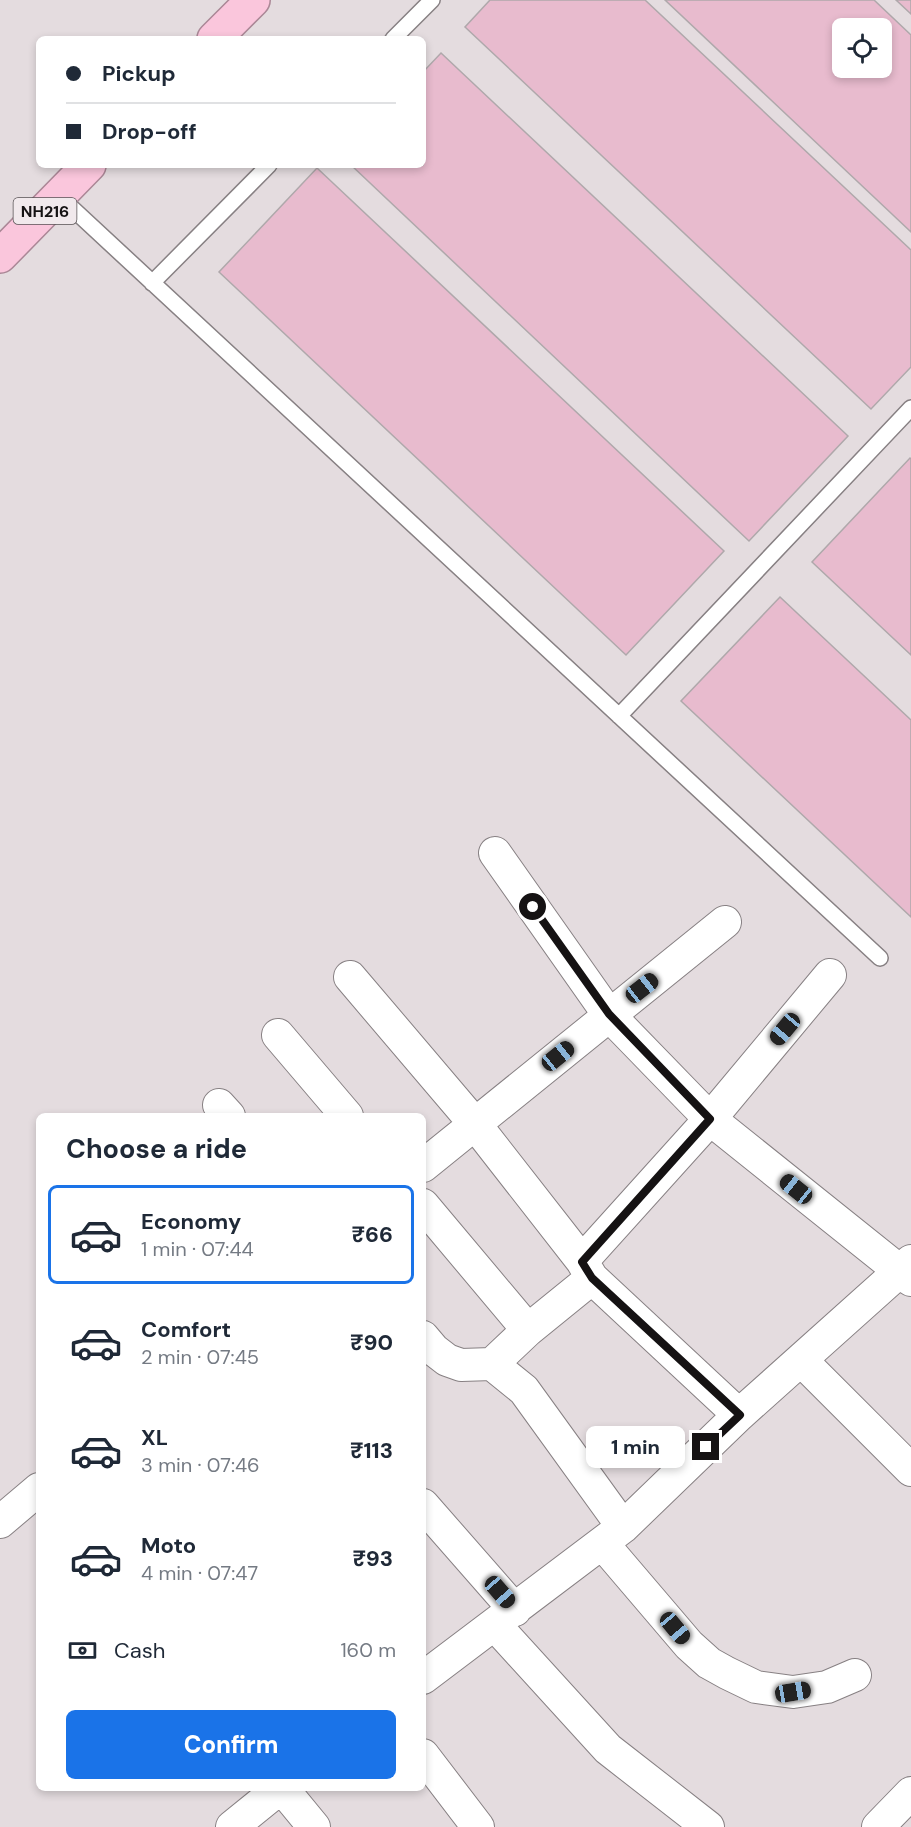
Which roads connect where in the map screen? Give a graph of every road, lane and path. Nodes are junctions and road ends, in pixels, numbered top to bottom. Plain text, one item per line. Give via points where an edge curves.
1 (253, 0) edge
2 (432, 0) edge
3 (217, 36) edge
4 (396, 36) edge
5 (86, 168) edge
6 (266, 168) edge
7 (58, 196) junction
8 (0, 256) edge
9 (152, 284) junction
10 (911, 408) edge
11 (619, 716) junction
12 (495, 853) dead end
13 (725, 922) dead end
14 (880, 958) dead end
15 (830, 975) dead end
16 (350, 976) dead end
17 (609, 1014) junction
18 (278, 1035) dead end
19 (344, 1113) edge
20 (710, 1119) junction
21 (475, 1124) junction
22 (426, 1164) edge
23 (426, 1209) edge
24 (587, 1270) junction
25 (907, 1271) edge
26 (528, 1330) junction
27 (426, 1341) edge
28 (801, 1360) junction
29 (492, 1364) junction
30 (740, 1415) junction
31 (911, 1470) edge
32 (36, 1492) edge
33 (426, 1509) edge
34 (0, 1522) edge
35 (613, 1535) junction
36 (505, 1617) junction
37 (855, 1675) dead end
38 (426, 1676) edge
39 (426, 1759) edge
40 (277, 1791) edge
41 (284, 1791) edge
42 (911, 1793) edge
43 (232, 1827) edge
44 (314, 1827) edge
45 (478, 1827) edge
46 (708, 1827) edge
47 (878, 1827) edge

1 - 3 highway
2 - 4 lane
5 - 7 highway, NH216
6 - 9 lane
7 - 8 highway, NH216
7 - 9 lane
9 - 11 lane
10 - 11 lane
11 - 14 lane
12 - 17 street
13 - 17 street
15 - 20 street
16 - 21 street
17 - 20 street
17 - 21 street
18 - 19 street
20 - 24 street
20 - 25 street
21 - 22 street
21 - 24 street
23 - 26 street
24 - 26 street
24 - 30 street
25 - 28 street
26 - 29 street
27 - 29 street via 447,1360 461,1365
28 - 30 street
28 - 31 street
29 - 35 street via 524,1390
30 - 35 street
32 - 34 street
33 - 36 street
35 - 36 street
35 - 37 street via 689,1645 709,1663 756,1687 793,1692 827,1687
36 - 38 street
36 - 46 street via 608,1749
39 - 45 street
40 - 43 street
41 - 44 street
42 - 47 street

